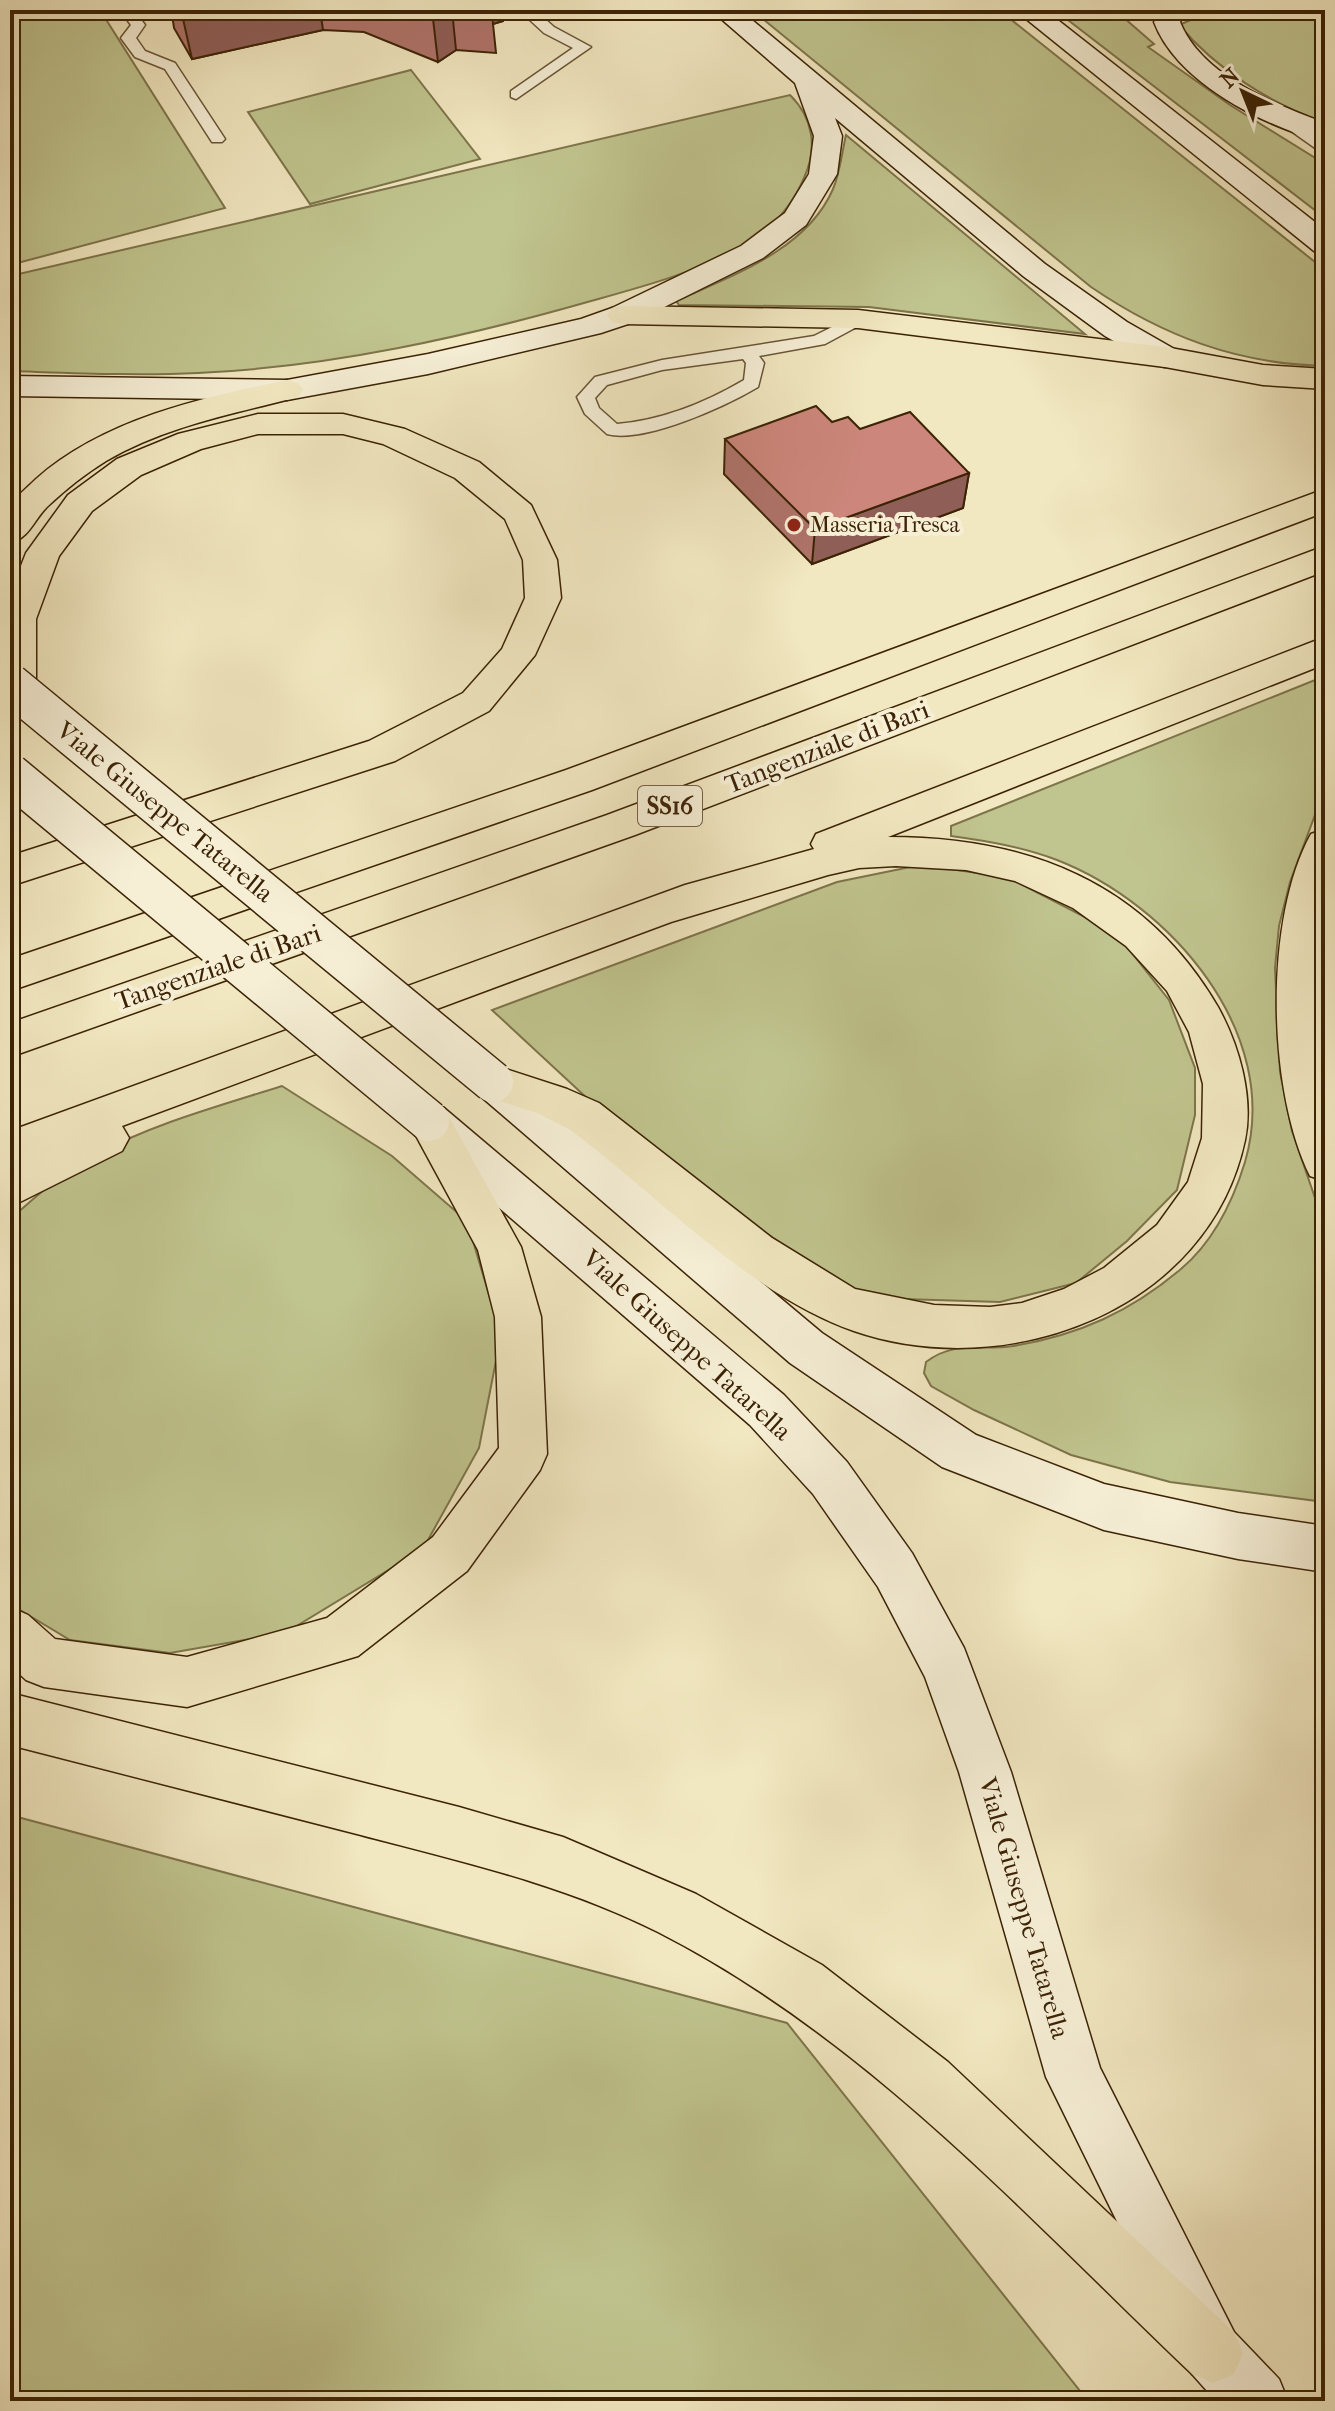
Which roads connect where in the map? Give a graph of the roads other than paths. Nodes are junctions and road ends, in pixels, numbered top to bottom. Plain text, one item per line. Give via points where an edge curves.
1 (127, 10) edge
2 (526, 10) edge
3 (724, 10) edge
4 (1028, 10) edge
5 (1175, 10) edge
6 (808, 82) junction
7 (516, 94) dead end
8 (1277, 115) junction
9 (1325, 133) edge
10 (217, 139) dead end
11 (1325, 150) edge
12 (1325, 245) edge
13 (623, 315) junction
14 (858, 319) junction
15 (748, 353) junction
16 (1165, 357) junction
17 (1325, 379) edge
18 (10, 386) edge
19 (287, 390) junction
20 (1325, 500) edge
21 (10, 532) edge
22 (1325, 558) edge
23 (1325, 650) edge
24 (14, 688) edge
25 (10, 774) edge
26 (1325, 844) edge
27 (10, 871) edge
28 (671, 907) junction
29 (10, 975) edge
30 (10, 1040) edge
31 (255, 1061) junction
32 (493, 1082) junction
33 (429, 1121) junction
34 (10, 1149) edge
35 (1325, 1163) edge
36 (10, 1188) edge
37 (1325, 1549) edge
38 (10, 1632) edge
39 (10, 1719) edge
40 (1213, 2353) junction
41 (1257, 2401) edge

1 - 10 lane via 138,25 128,38 140,54 170,66
2 - 7 lane via 549,30 584,47
3 - 6 main road
4 - 12 main road
5 - 8 main road via 1167,22 1181,51
6 - 13 main road via 828,136 823,174 796,219 752,252
6 - 16 main road via 1034,270
8 - 9 main road
8 - 11 lane
13 - 14 highway
13 - 19 main road via 428,364
14 - 15 lane via 819,340
14 - 16 highway
15 - 15 lane via 755,363 752,383 730,397 638,429 613,430 591,410 586,397 601,381 662,365
16 - 17 highway via 1263,375
18 - 19 main road
19 - 21 highway via 222,403 99,450 44,490
20 - 29 highway, SS16 via 579,780
22 - 30 highway, Tangenziale di Bari / SS16 via 636,819
23 - 28 highway
24 - 27 highway via 18,619 43,553 80,503 129,467 203,438 258,424 343,424 393,436 467,470 519,513 540,560 543,598 517,655 476,702 382,751
24 - 32 main road, Viale Giuseppe Tatarella, bridge
25 - 33 main road, Viale Giuseppe Tatarella, bridge
26 - 35 highway via 1305,911 1296,973 1299,1060
28 - 31 highway
28 - 32 highway via 854,854 929,852 1004,863 1065,885 1116,914 1160,951 1193,993 1216,1041 1226,1090 1225,1144 1200,1206 1152,1261 1086,1302 1006,1326 930,1325 855,1311 781,1272 581,1114
31 - 34 highway
31 - 36 highway
32 - 37 main road, Viale Giuseppe Tatarella via 806,1348 959,1451 1104,1507
33 - 38 highway via 499,1247 518,1317 523,1454 450,1554 340,1639 187,1682 44,1662
33 - 40 main road, Viale Giuseppe Tatarella via 767,1410 830,1478 895,1570 946,1666 985,1772 1074,2077
39 - 40 highway via 563,1864 677,1913 802,1985 928,2082
40 - 41 main road, Viale Giuseppe Tatarella

